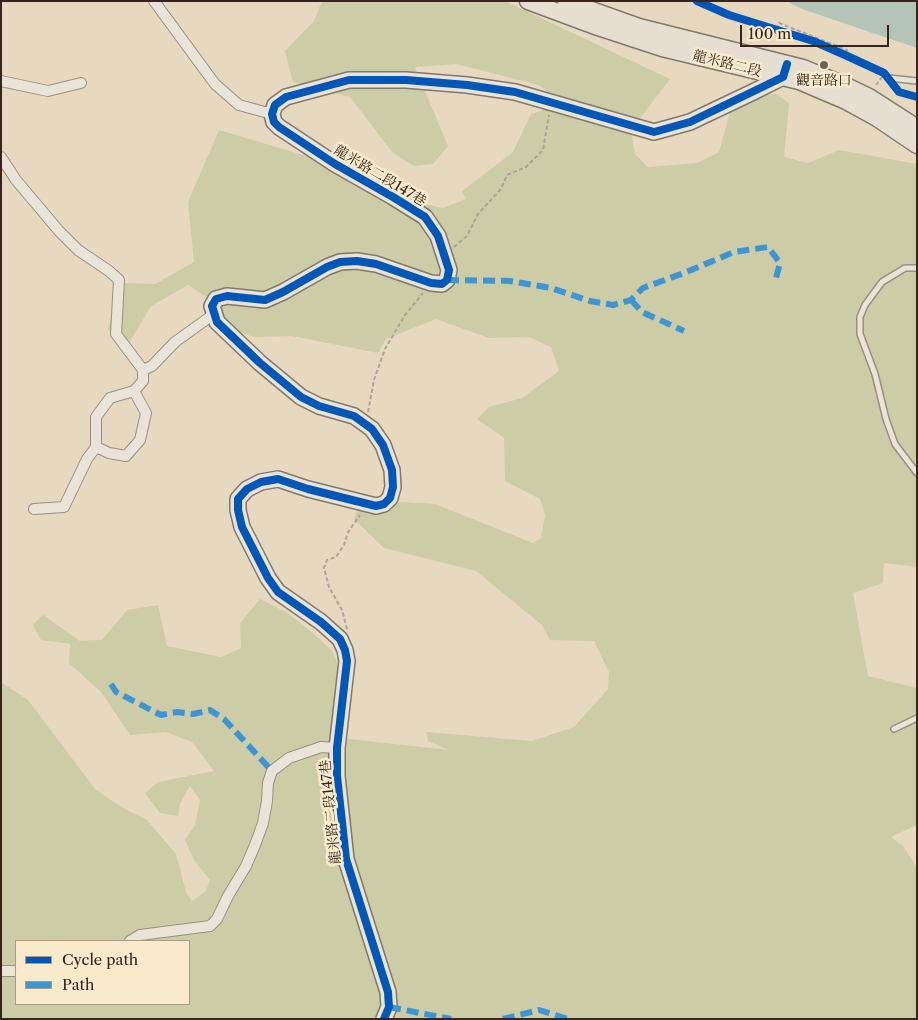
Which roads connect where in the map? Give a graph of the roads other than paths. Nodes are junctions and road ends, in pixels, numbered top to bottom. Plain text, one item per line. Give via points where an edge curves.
1 (154, 1) edge
2 (528, 1) edge
3 (566, 1) edge
4 (785, 71) junction
5 (885, 76) road end
6 (1, 81) edge
7 (917, 81) edge
8 (81, 83) dead end
9 (272, 114) junction
10 (917, 128) edge
11 (917, 144) edge
12 (1, 157) edge
13 (917, 268) edge
14 (214, 314) junction
15 (143, 370) junction
16 (134, 391) junction
17 (96, 447) junction
18 (917, 473) edge
19 (34, 509) dead end
20 (917, 718) edge
21 (894, 729) dead end
22 (337, 748) junction
23 (132, 940) edge
24 (15, 970) edge
25 (1, 971) edge
26 (384, 1019) edge

1 - 9 street via 216,84 239,105
2 - 4 main road, 龍米路二段 via 662,48
3 - 4 main road, 龍米路二段 via 639,27
4 - 9 street via 690,122 654,132 515,92 406,80 349,80 286,97 275,105
4 - 10 main road, 龍米路二段 via 803,68 844,85
4 - 11 main road, 龍米路二段 via 799,81 878,118
5 - 7 lane
6 - 8 street via 48,91
9 - 14 street, 龍米路二段147巷 via 274,122 289,134 425,217 438,236 445,255 449,270 447,280 442,284 431,283 376,264 340,262 264,300 227,296 216,299 212,306
12 - 15 street via 59,231 78,250 119,280 116,334
13 - 18 lane via 905,268 882,282 860,317 860,334 895,444
14 - 15 street
14 - 22 street, 龍米路二段147巷 via 217,322 301,398 354,416 372,429 383,445 392,470 390,498 376,506 278,479 261,482 247,489 238,499 242,526 268,578 278,592 340,639 345,650 347,661
15 - 16 street via 143,381
16 - 17 street via 110,398 96,417
16 - 17 street via 146,413 140,440 126,456
17 - 19 street via 64,507
20 - 21 lane
22 - 23 street via 321,748 289,758 272,771 258,838 246,866 210,926 140,935
22 - 26 street, 龍米路二段147巷 via 346,859 388,992 389,1007
24 - 25 street

